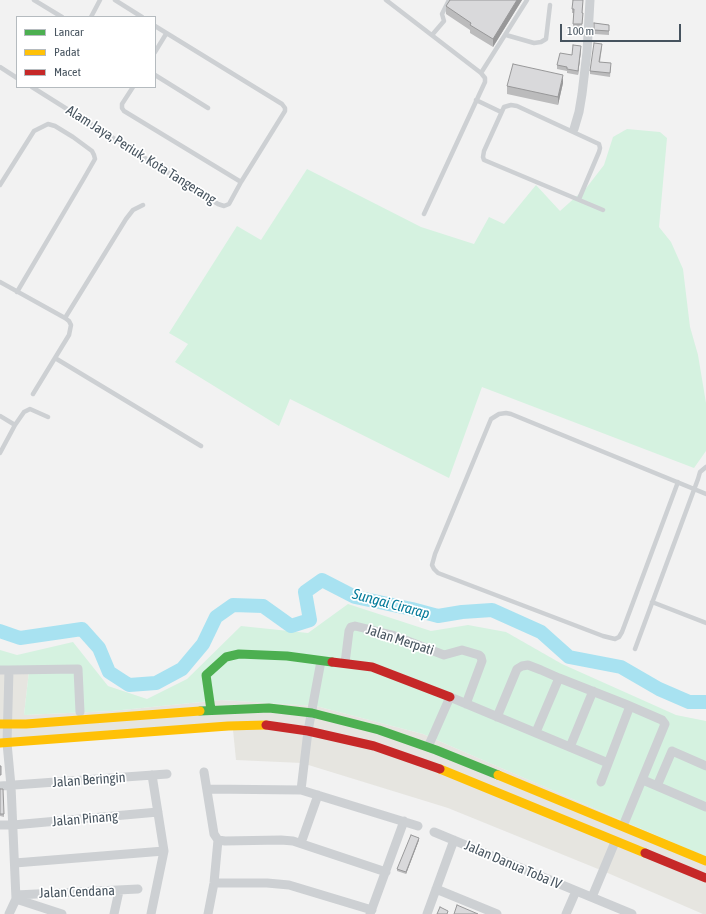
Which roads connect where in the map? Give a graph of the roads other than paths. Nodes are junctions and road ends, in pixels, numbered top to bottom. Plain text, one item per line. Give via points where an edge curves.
1 (34, 0) edge
2 (100, 0) edge
3 (115, 0) edge
4 (386, 0) edge
5 (449, 0) edge
6 (527, 0) edge
7 (590, 0) edge
8 (550, 5) dead end
9 (60, 16) edge
10 (92, 16) edge
11 (140, 16) edge
12 (156, 27) edge
13 (166, 34) junction
14 (432, 35) junction
15 (506, 35) junction
16 (156, 50) edge
17 (0, 67) edge
18 (481, 73) junction
19 (16, 77) edge
20 (156, 77) edge
21 (34, 88) edge
22 (132, 88) edge
23 (476, 100) junction
24 (208, 108) dead end
25 (501, 112) junction
26 (574, 129) dead end
27 (241, 182) junction
28 (0, 185) edge
29 (579, 199) junction
30 (143, 205) dead end
31 (603, 210) dead end
32 (424, 214) dead end
33 (0, 282) edge
34 (17, 292) junction
35 (65, 318) junction
36 (55, 358) junction
37 (33, 394) dead end
38 (0, 416) edge
39 (48, 417) dead end
40 (15, 425) junction
41 (201, 446) dead end
42 (0, 453) edge
43 (706, 467) edge
44 (678, 482) junction
45 (694, 489) junction
46 (706, 494) edge
47 (652, 602) junction
48 (706, 622) edge
49 (635, 649) dead end
50 (321, 661) junction
51 (345, 663) junction
52 (4, 670) edge
53 (559, 678) junction
54 (593, 691) junction
55 (450, 697) junction
56 (466, 704) junction
57 (630, 706) junction
58 (211, 710) junction
59 (80, 712) dead end
60 (497, 717) junction
61 (310, 723) junction
62 (536, 732) junction
63 (5, 733) edge
64 (428, 747) junction
65 (570, 747) junction
66 (608, 763) junction
67 (706, 766) edge
68 (204, 772) dead end
69 (167, 774) dead end
70 (152, 775) junction
71 (642, 780) junction
72 (600, 782) dead end
73 (0, 786) edge
74 (11, 786) junction
75 (657, 786) junction
76 (207, 789) junction
77 (302, 790) junction
78 (318, 795) junction
79 (706, 807) edge
80 (158, 812) junction
81 (404, 821) junction
82 (0, 825) edge
83 (13, 825) junction
84 (418, 826) dead end
85 (623, 826) junction
86 (434, 832) dead end
87 (637, 833) junction
88 (218, 840) junction
89 (454, 840) junction
90 (615, 842) junction
91 (301, 843) junction
92 (630, 847) junction
93 (164, 851) junction
94 (706, 861) edge
95 (14, 863) junction
96 (386, 872) junction
97 (706, 878) edge
98 (214, 884) junction
99 (138, 889) dead end
100 (436, 889) junction
101 (119, 891) junction
102 (576, 891) junction
103 (16, 897) junction
104 (592, 897) junction
105 (371, 912) edge
106 (627, 913) edge
107 (9, 914) edge
108 (62, 914) edge
109 (114, 914) edge
110 (151, 914) edge
111 (208, 914) edge
112 (427, 914) edge
113 (497, 914) edge
114 (566, 914) edge

1 - 9 lane
2 - 10 lane
3 - 11 lane
4 - 14 lane
5 - 14 lane via 442,14 444,21
6 - 15 lane
7 - 26 street via 582,98
8 - 15 lane via 546,39 542,42 534,43
12 - 13 lane, Alam Jaya, Periuk, Kota Tangerang
13 - 16 lane
13 - 27 lane, Alam Jaya, Periuk, Kota Tangerang via 285,108
14 - 18 lane
15 - 18 lane
17 - 19 lane
18 - 23 lane via 485,82
20 - 24 lane
21 - 27 lane, Alam Jaya, Periuk, Kota Tangerang via 218,204 230,204
22 - 27 lane, Alam Jaya, Periuk, Kota Tangerang via 122,104 124,111
23 - 25 lane
23 - 32 lane
25 - 29 lane via 484,151 484,160
25 - 29 lane via 506,106 517,106 599,144 599,152
28 - 34 lane, Alam Jaya, Periuk, Kota Tangerang via 34,131 48,124 92,151 95,159
29 - 31 lane
30 - 35 lane via 133,210 126,219
33 - 34 lane
34 - 35 lane
35 - 36 lane via 69,321 71,330
36 - 37 lane
36 - 41 lane
38 - 40 lane
39 - 40 lane via 29,410 24,412
40 - 42 lane
43 - 45 lane via 700,472
44 - 44 lane via 622,632 615,639 438,572 432,565 491,419 500,414 511,414
44 - 45 lane
45 - 46 lane
45 - 47 lane
47 - 48 lane
47 - 49 lane
50 - 51 main road
50 - 58 main road via 287,656 230,655 206,676
50 - 61 street
51 - 55 main road via 376,668
51 - 56 street, Jalan Merpati via 349,631 353,626 392,634 444,655 462,650 479,655 482,661
52 - 59 street via 78,669
52 - 63 street
53 - 54 street
53 - 60 street via 528,665 520,667
53 - 62 street
54 - 57 street
54 - 65 street
55 - 56 street
55 - 64 street
56 - 60 street
57 - 66 street
57 - 71 street via 662,720 665,724
58 - 61 main road via 268,708
58 - 63 main road via 26,724
60 - 62 street
61 - 63 main road
61 - 64 main road via 379,730
61 - 77 street
61 - 90 main road via 431,765
62 - 65 street
63 - 74 street
64 - 85 main road
65 - 66 street
66 - 72 street
67 - 75 street via 672,751
68 - 76 street
69 - 70 street, Jalan Beringin
70 - 74 street, Jalan Beringin
70 - 80 street
71 - 75 street
71 - 85 street
73 - 74 street, Jalan Beringin
74 - 83 street
75 - 79 street
76 - 77 street
76 - 88 street via 214,834
77 - 78 street
78 - 81 street
78 - 91 street
80 - 83 street, Jalan Pinang
80 - 93 street
81 - 84 street
81 - 96 street
82 - 83 street, Jalan Pinang
83 - 95 street
85 - 87 main road
86 - 89 street, Jalan Danua Toba IV
87 - 92 main road
87 - 94 main road
88 - 91 street via 282,840
88 - 98 street
89 - 100 street
89 - 102 street, Jalan Danua Toba IV
90 - 92 main road
90 - 104 street
91 - 96 street
92 - 97 main road
93 - 95 street
93 - 110 street
95 - 103 street
96 - 105 street
98 - 105 street via 289,885
98 - 111 street
99 - 101 street, Jalan Cendana
100 - 112 street
100 - 113 street
101 - 103 street, Jalan Cendana
101 - 109 street
102 - 104 street, Jalan Danua Toba IV
102 - 114 street
103 - 107 street
103 - 108 street
104 - 106 street, Jalan Danua Toba IV

